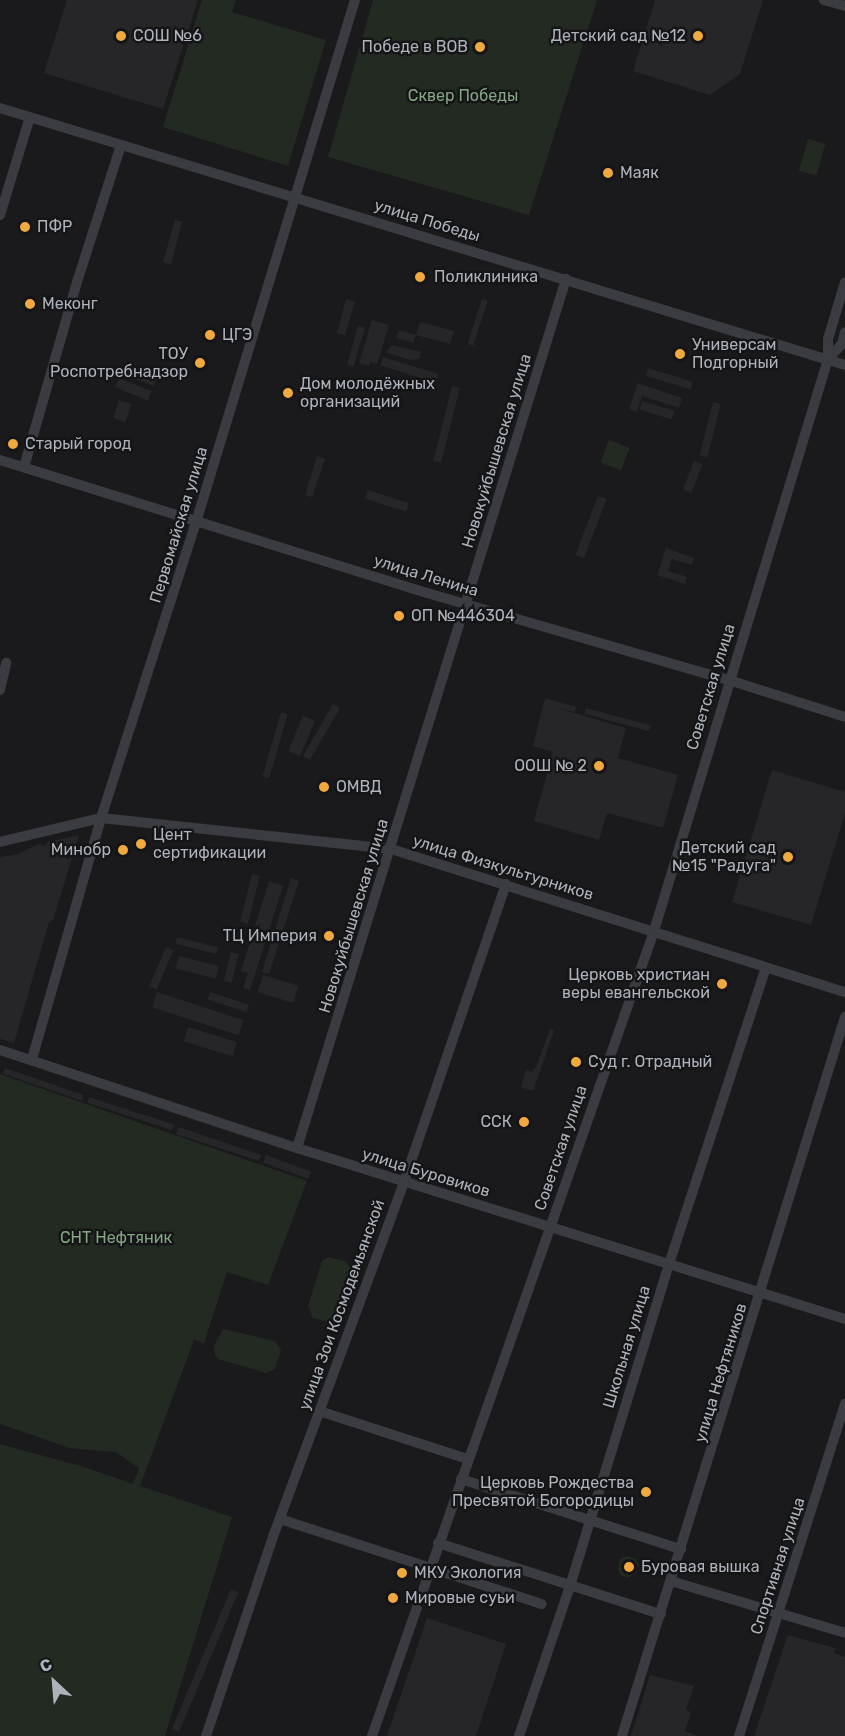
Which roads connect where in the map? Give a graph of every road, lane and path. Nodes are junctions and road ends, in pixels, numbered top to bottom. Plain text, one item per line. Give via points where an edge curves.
1 (355, 0) edge
2 (824, 0) edge
3 (845, 6) edge
4 (0, 108) edge
5 (30, 117) junction
6 (122, 145) junction
7 (295, 198) junction
8 (0, 215) edge
9 (567, 279) junction
10 (845, 282) edge
11 (845, 332) edge
12 (828, 360) junction
13 (845, 365) edge
14 (0, 460) edge
15 (24, 467) junction
16 (197, 519) junction
17 (465, 603) junction
18 (6, 663) dead end
19 (729, 680) junction
20 (0, 690) edge
21 (845, 717) edge
22 (101, 818) junction
23 (0, 842) edge
24 (392, 849) junction
25 (506, 884) junction
26 (654, 931) junction
27 (765, 968) junction
28 (845, 992) edge
29 (845, 1017) edge
30 (0, 1050) edge
31 (32, 1059) junction
32 (297, 1148) junction
33 (404, 1182) junction
34 (550, 1227) junction
35 (669, 1264) junction
36 (762, 1292) junction
37 (845, 1319) edge
38 (845, 1404) edge
39 (319, 1411) junction
40 (468, 1459) junction
41 (461, 1479) junction
42 (280, 1519) junction
43 (590, 1520) junction
44 (438, 1543) junction
45 (681, 1549) junction
46 (429, 1569) junction
47 (671, 1581) junction
48 (570, 1586) junction
49 (542, 1604) dead end
50 (779, 1612) junction
51 (661, 1614) junction
52 (845, 1633) edge
53 (206, 1736) edge
54 (372, 1736) edge
55 (519, 1736) edge
56 (622, 1736) edge
57 (739, 1736) edge

1 - 7 street, Первомайская улица
2 - 3 street
4 - 5 street, улица Победы
5 - 6 street, улица Победы
5 - 8 street
6 - 7 street, улица Победы
6 - 15 street via 77,282
7 - 9 street, улица Победы
7 - 16 street, Первомайская улица
9 - 12 street, улица Победы
9 - 17 street, Новокуйбышевская улица
10 - 12 street, Советская улица via 828,339
11 - 12 street, Советская улица via 842,344
12 - 13 street, улица Победы
12 - 19 street, Советская улица
14 - 15 street, улица Ленина
15 - 16 street, улица Ленина
16 - 17 street, улица Ленина
16 - 22 street, Первомайская улица
17 - 19 street, улица Ленина
17 - 24 street, Новокуйбышевская улица
18 - 20 street
19 - 21 street, улица Ленина
19 - 26 street, Советская улица
22 - 23 street, улица Физкультурников
22 - 24 street, улица Физкультурников
22 - 31 street, Первомайская улица
24 - 25 street, улица Физкультурников
24 - 32 street, Новокуйбышевская улица
25 - 26 street, улица Физкультурников
25 - 33 street, улица Зои Космодемьянской
26 - 27 street, улица Физкультурников
26 - 34 street, Советская улица
27 - 28 street, улица Физкультурников
27 - 35 street, Школьная улица
29 - 36 street, улица Нефтяников
30 - 31 street, улица Буровиков
31 - 32 street, улица Буровиков
32 - 33 street, улица Буровиков
33 - 34 street, улица Буровиков
33 - 39 street, улица Зои Космодемьянской
34 - 35 street, улица Буровиков
34 - 40 street, Советская улица
35 - 36 street, улица Буровиков
35 - 43 street, Школьная улица
36 - 37 street, улица Буровиков
36 - 45 street, улица Нефтяников
38 - 50 street, Спортивная улица
39 - 40 street
39 - 42 street, улица Зои Космодемьянской
40 - 41 street, Советская улица
41 - 43 street
41 - 44 street, Советская улица
42 - 46 street
42 - 53 street, улица Зои Космодемьянской
43 - 45 street
43 - 48 street, Школьная улица
44 - 46 street, Советская улица
44 - 48 street
45 - 47 street, улица Нефтяников
46 - 49 street
46 - 54 street, Советская улица
47 - 50 street
47 - 51 street, улица Нефтяников
48 - 51 street
48 - 55 street, Школьная улица
50 - 52 street
50 - 57 street, Спортивная улица
51 - 56 street, улица Нефтяников

